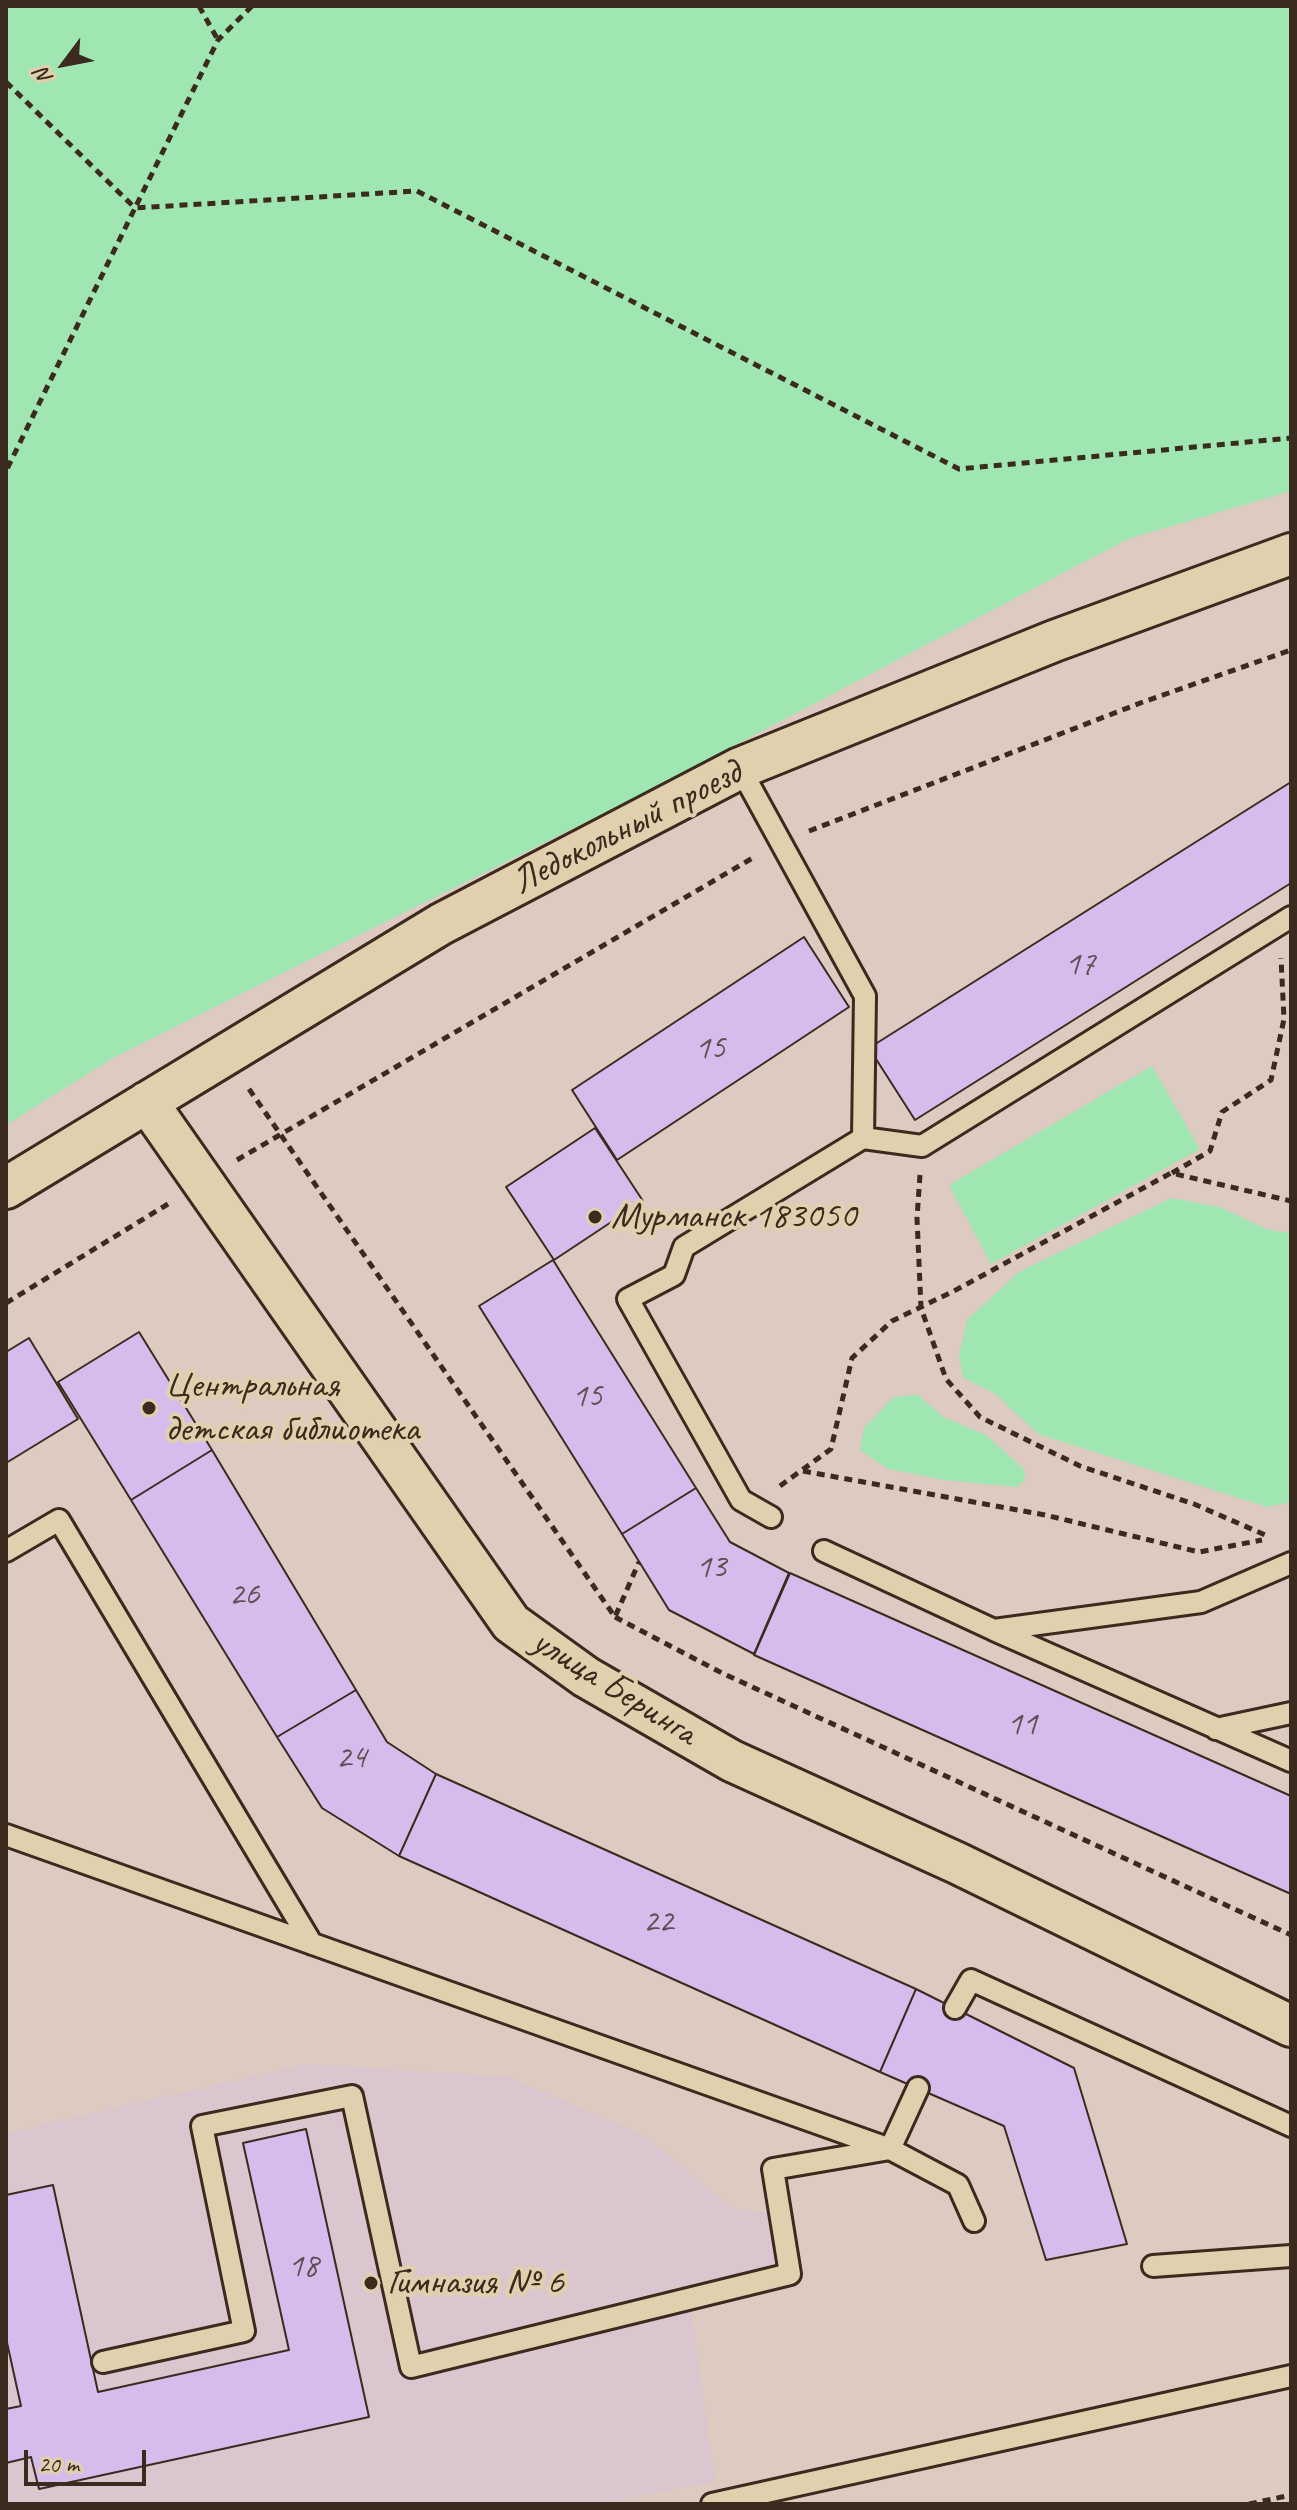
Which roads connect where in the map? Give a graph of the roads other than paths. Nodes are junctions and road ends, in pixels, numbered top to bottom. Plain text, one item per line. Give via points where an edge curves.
1 (1291, 554) edge
2 (740, 768) junction
3 (1287, 919) edge
4 (147, 1102) junction
5 (863, 1138) junction
6 (6, 1188) edge
7 (771, 1517) dead end
8 (6, 1551) edge
9 (824, 1551) dead end
10 (1286, 1556) edge
11 (994, 1630) junction
12 (1291, 1713) edge
13 (1216, 1729) junction
14 (1291, 1761) edge
15 (6, 1835) edge
16 (312, 1944) junction
17 (955, 2008) dead end
18 (1291, 2026) edge
19 (918, 2088) dead end
20 (1291, 2126) edge
21 (890, 2149) junction
22 (974, 2221) dead end
23 (1291, 2256) edge
24 (1153, 2266) dead end
25 (103, 2362) dead end
26 (1291, 2376) edge
27 (712, 2504) edge

1 - 2 street, Ледокольный проезд via 1054,641
2 - 4 street, Ледокольный проезд via 441,924
2 - 5 lane via 865,996
3 - 5 lane via 922,1146
4 - 6 street, Ледокольный проезд
4 - 18 street, улица Беринга via 511,1623 586,1677 732,1761 957,1863
5 - 7 lane via 684,1247 674,1275 628,1299 741,1500
8 - 16 lane via 59,1520
9 - 11 lane
10 - 11 lane via 1201,1602
11 - 13 lane
12 - 13 lane
13 - 14 lane
15 - 16 lane
16 - 21 lane
17 - 20 lane via 971,1980
19 - 21 lane
21 - 22 lane via 958,2185
21 - 25 lane via 773,2169 790,2274 411,2367 352,2096 202,2126 244,2331
23 - 24 lane
26 - 27 lane

